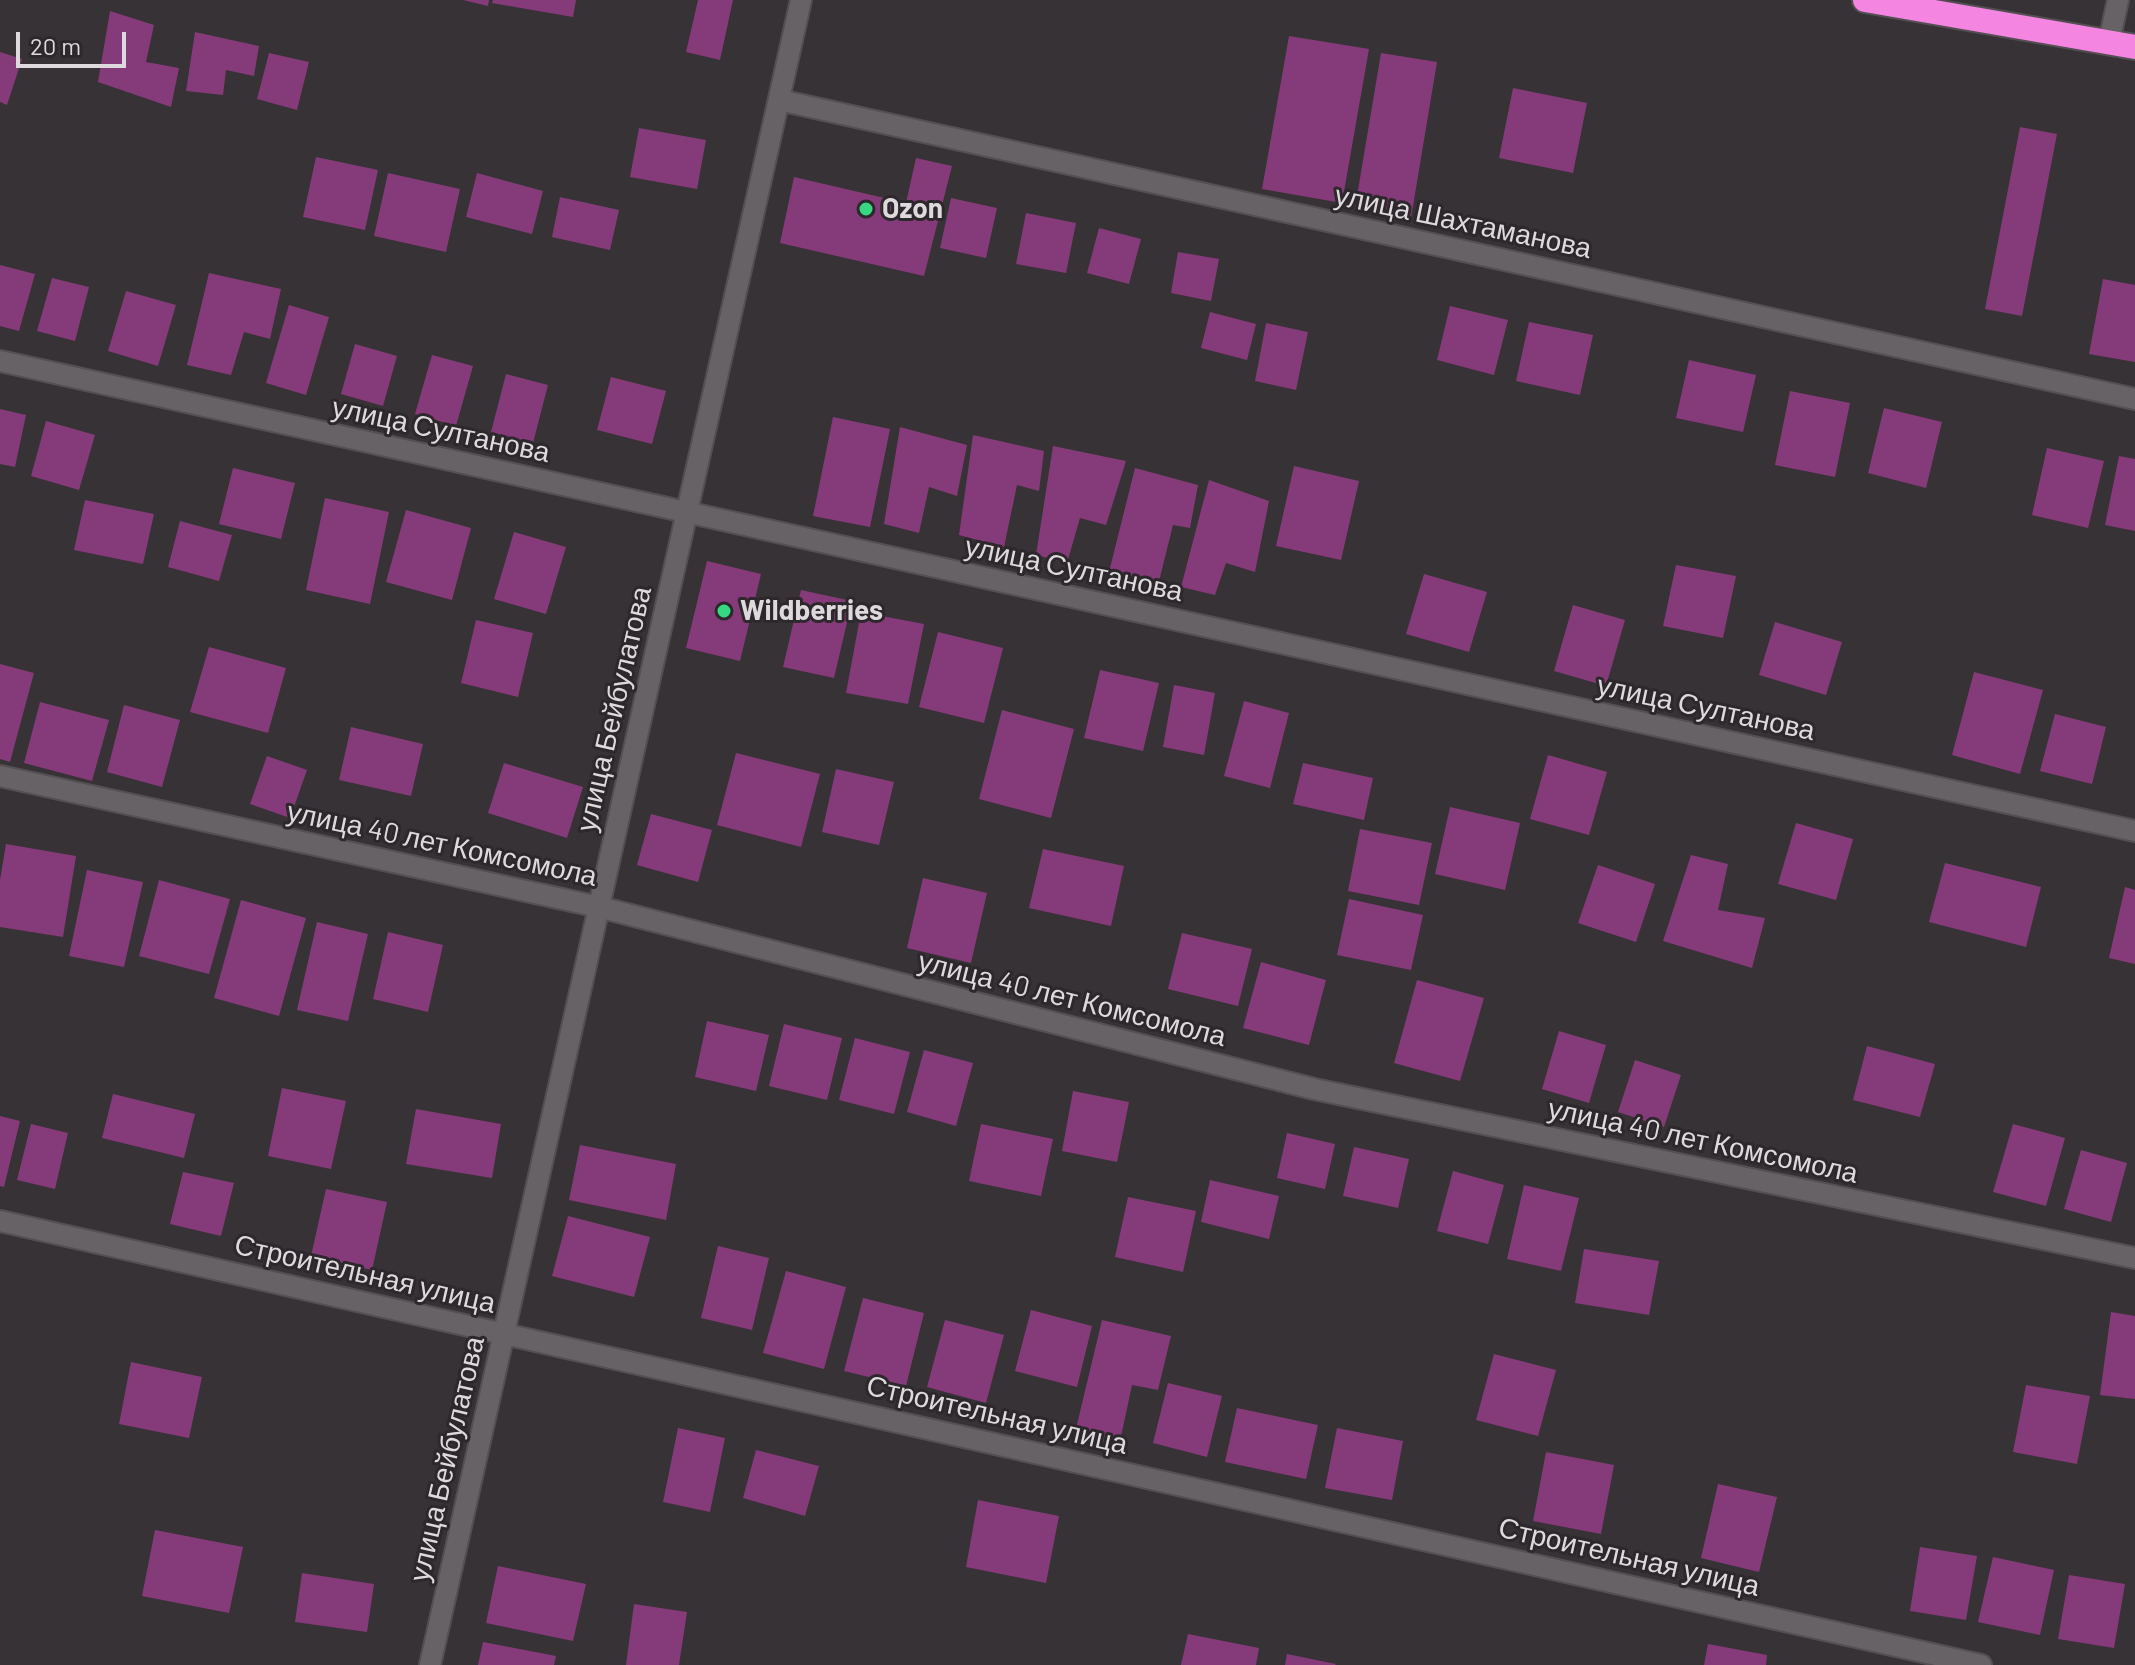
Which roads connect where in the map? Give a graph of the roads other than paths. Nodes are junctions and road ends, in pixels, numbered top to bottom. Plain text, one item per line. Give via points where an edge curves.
1 (801, 0) edge
2 (2118, 0) edge
3 (1872, 1) edge
4 (2109, 42) junction
5 (2135, 47) edge
6 (779, 100) junction
7 (0, 361) edge
8 (2135, 399) edge
9 (687, 513) junction
10 (0, 776) edge
11 (2135, 831) edge
12 (599, 907) junction
13 (0, 1221) edge
14 (2135, 1258) edge
15 (504, 1333) junction
16 (430, 1665) edge
17 (1981, 1665) edge

1 - 6 street, улица Бейбулатова
2 - 4 street
3 - 4 highway
4 - 5 highway
6 - 8 street, улица Шахтаманова
6 - 9 street, улица Бейбулатова
7 - 9 street, улица Султанова
9 - 11 street, улица Султанова
9 - 12 street, улица Бейбулатова
10 - 12 street, улица 40 лет Комсомола
12 - 14 street, улица 40 лет Комсомола via 1314,1089
12 - 15 street, улица Бейбулатова
13 - 15 street, Строительная улица
15 - 16 street, улица Бейбулатова
15 - 17 street, Строительная улица

